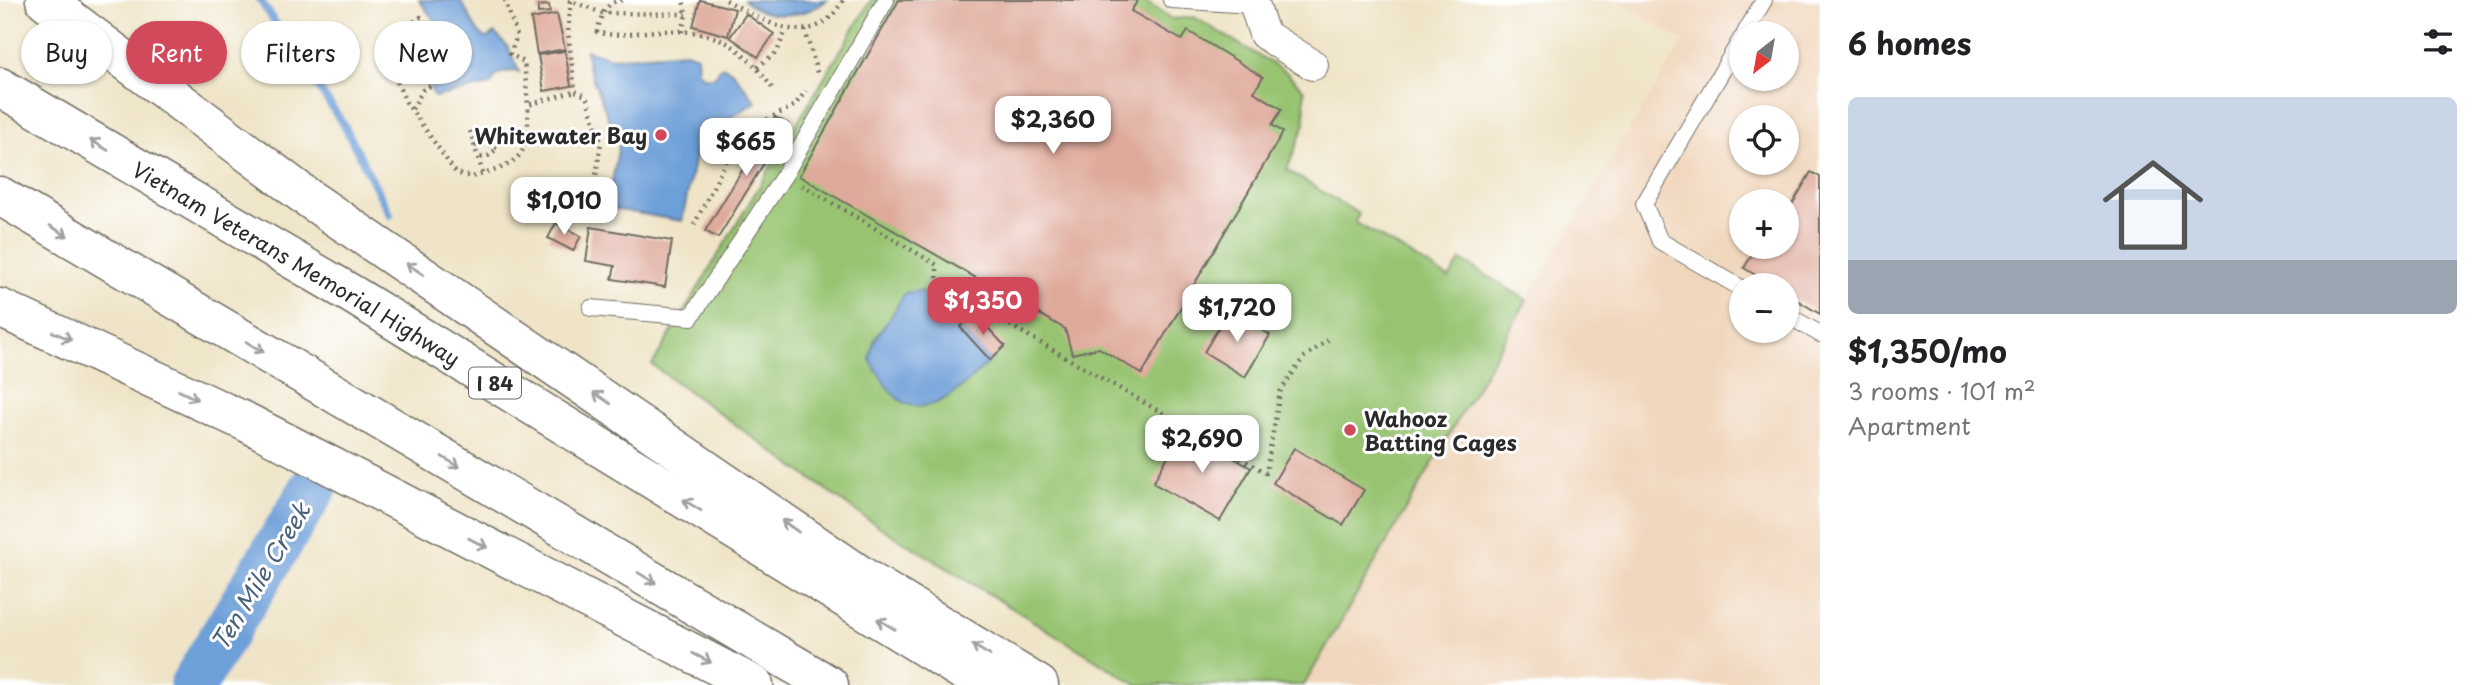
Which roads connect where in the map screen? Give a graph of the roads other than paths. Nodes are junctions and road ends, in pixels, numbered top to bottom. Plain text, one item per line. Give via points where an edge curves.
1 (45, 0) edge
2 (886, 0) edge
3 (1171, 0) edge
4 (1764, 0) edge
5 (1253, 2) edge
6 (1752, 21) edge
7 (1729, 59) edge
8 (1313, 65) dead end
9 (0, 87) edge
10 (0, 196) edge
11 (1729, 281) edge
12 (0, 308) edge
13 (591, 308) dead end
14 (1799, 322) edge
15 (1820, 334) edge
16 (754, 685) edge
17 (829, 685) edge
18 (986, 685) edge
19 (1039, 685) edge

19 -> 1 highway via 869,581 308,198
2 - 13 lane via 785,174 691,317
3 - 5 lane
4 - 6 lane
5 - 8 street via 1264,34
7 - 11 lane via 1644,204 1660,241
18 -> 9 highway, Vietnam Veterans Memorial Highway / I 84 via 353,295
10 -> 17 highway
12 -> 16 highway via 244,421
14 - 15 lane

